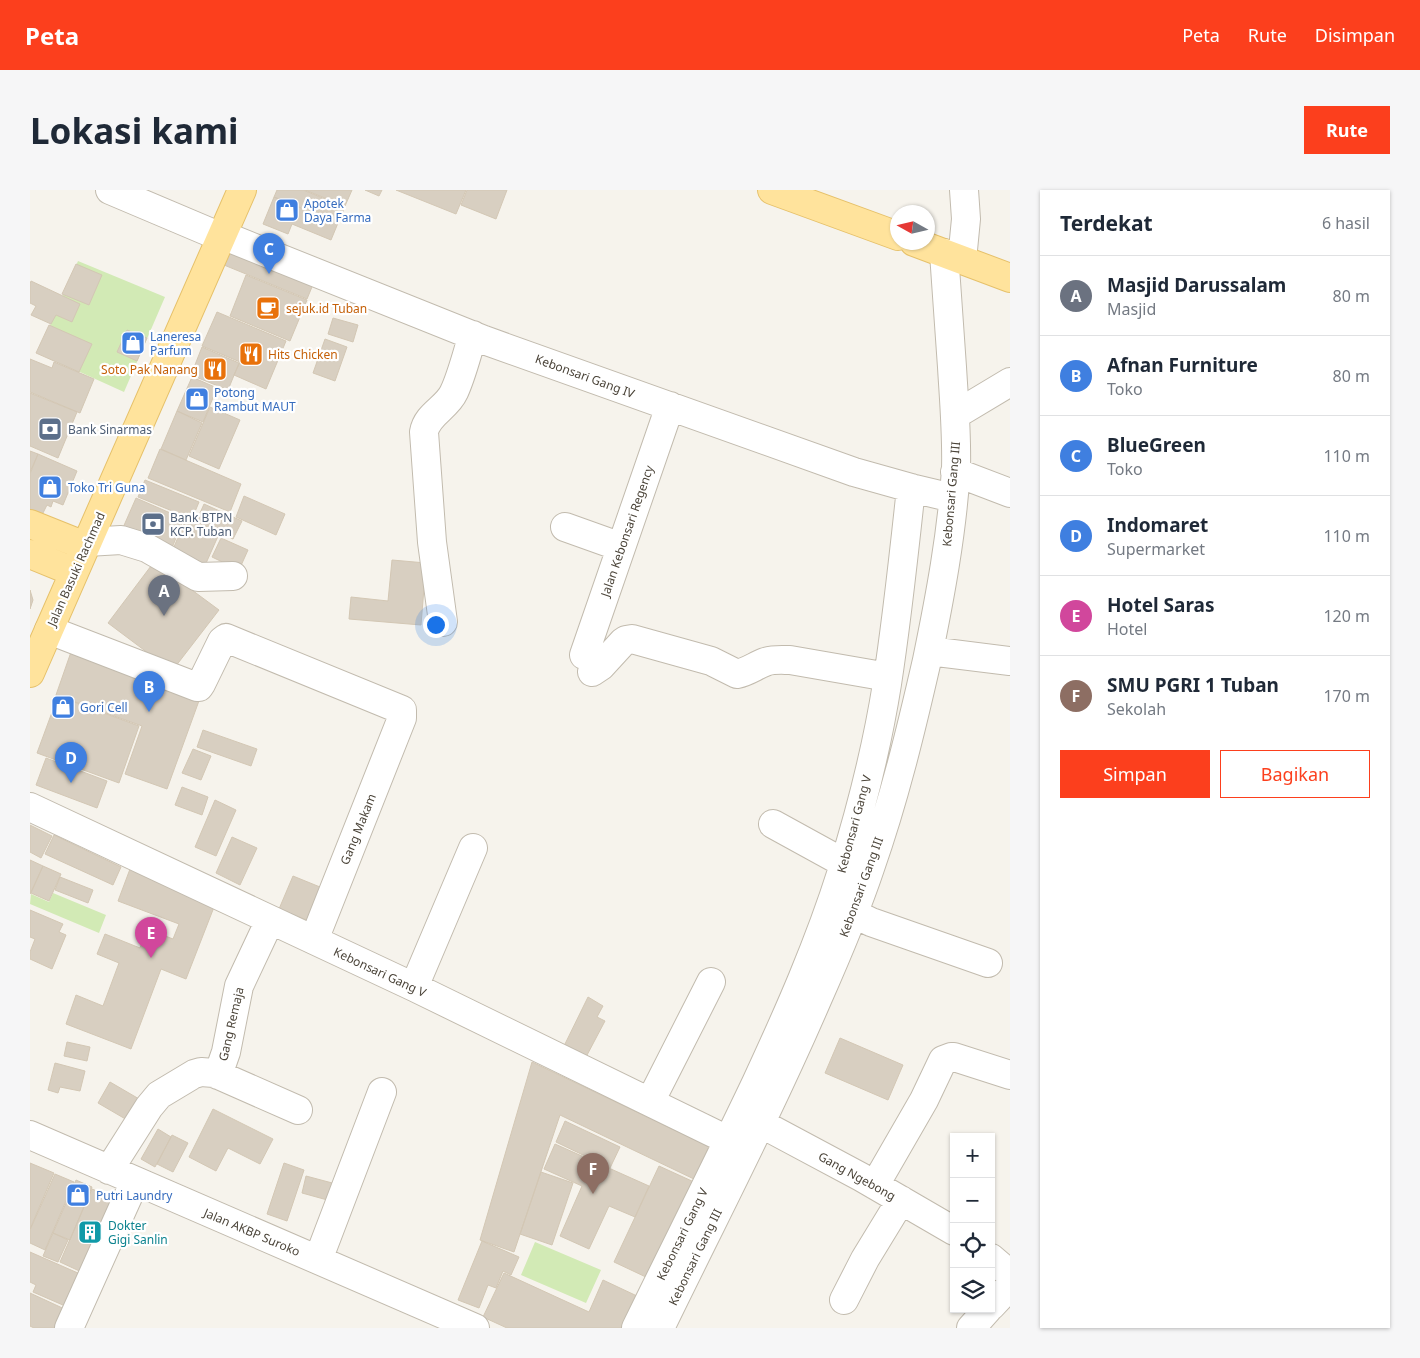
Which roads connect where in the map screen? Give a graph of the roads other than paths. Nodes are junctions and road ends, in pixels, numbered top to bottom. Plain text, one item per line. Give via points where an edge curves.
1 (110, 190) edge
2 (242, 190) edge
3 (772, 190) edge
4 (964, 190) edge
5 (890, 233) edge
6 (222, 236) junction
7 (935, 250) edge
8 (953, 257) junction
9 (1010, 278) edge
10 (473, 335) junction
11 (1010, 382) edge
12 (670, 406) junction
13 (955, 415) junction
14 (954, 485) junction
15 (911, 488) junction
16 (1010, 493) edge
17 (30, 524) edge
18 (565, 527) dead end
19 (86, 544) junction
20 (621, 547) junction
21 (30, 554) edge
22 (74, 572) junction
23 (233, 576) dead end
24 (895, 621) junction
25 (443, 622) dead end
26 (49, 630) junction
27 (931, 640) junction
28 (1010, 661) edge
29 (30, 673) edge
30 (887, 681) junction
31 (920, 693) junction
32 (30, 807) edge
33 (773, 824) dead end
34 (473, 848) dead end
35 (851, 871) junction
36 (853, 913) junction
37 (270, 920) junction
38 (314, 940) junction
39 (988, 963) dead end
40 (711, 982) dead end
41 (414, 987) junction
42 (218, 1075) junction
43 (1010, 1075) edge
44 (382, 1092) dead end
45 (650, 1102) junction
46 (298, 1110) dead end
47 (760, 1123) junction
48 (30, 1136) edge
49 (738, 1146) junction
50 (109, 1170) junction
51 (135, 1181) junction
52 (875, 1185) junction
53 (901, 1200) junction
54 (950, 1229) edge
55 (318, 1260) junction
56 (995, 1261) edge
57 (1010, 1274) edge
58 (1010, 1286) edge
59 (664, 1295) junction
60 (844, 1300) dead end
61 (995, 1302) edge
62 (984, 1313) edge
63 (70, 1328) edge
64 (474, 1328) edge
65 (636, 1328) edge
66 (660, 1328) edge
67 (971, 1328) edge

1 - 6 street, Kebonsari Gang IV
2 - 6 main road, Jalan Basuki Rachmad
3 - 5 main road
4 - 8 street, Kebonsari Gang III via 965,236
6 - 10 street, Kebonsari Gang IV
6 - 19 main road, Jalan Basuki Rachmad
7 - 8 main road
8 - 9 main road
8 - 13 street, Kebonsari Gang III
10 - 12 street, Kebonsari Gang IV
10 - 25 street via 455,391 428,422 424,432 432,542
11 - 13 street
12 - 15 street, Kebonsari Gang IV
12 - 20 street, Jalan Kebonsari Regency
13 - 14 street, Kebonsari Gang III
14 - 15 street, Kebonsari Gang IV
14 - 16 street, Kebonsari Gang IV
14 - 27 street, Kebonsari Gang III
15 - 24 street, Kebonsari Gang V
17 - 19 main road
18 - 20 street
19 - 22 main road, Jalan Basuki Rachmad
19 - 23 street via 121,540 147,548 198,577
20 - 30 street, Jalan Kebonsari Regency via 588,664 601,666 623,642 632,639 711,661 737,674 767,661 790,660
21 - 22 main road
22 - 26 main road, Jalan Basuki Rachmad
24 - 27 street
24 - 30 street, Kebonsari Gang V
26 - 29 main road, Jalan Basuki Rachmad
26 - 38 street, Gang Makam via 196,687 201,684 226,638 400,708 402,718
27 - 28 street
27 - 31 street, Kebonsari Gang III
30 - 31 street
30 - 35 street, Kebonsari Gang V
31 - 35 street, Kebonsari Gang III via 888,813
32 - 37 street, Kebonsari Gang V
33 - 35 street
34 - 41 street
35 - 36 street, Kebonsari Gang III
35 - 49 street, Kebonsari Gang V via 772,1048
36 - 39 street
36 - 47 street, Kebonsari Gang III
37 - 38 street, Kebonsari Gang V
37 - 42 street, Gang Remaja via 239,986 226,1052
38 - 41 street, Kebonsari Gang V
40 - 45 street
41 - 45 street, Kebonsari Gang V
42 - 46 street, Gang Remaja
42 - 50 street, Gang Remaja via 194,1074 159,1095
43 - 52 street via 954,1057 944,1060
44 - 55 street
45 - 49 street, Kebonsari Gang V
47 - 49 street, Kebonsari Gang III
47 - 52 street, Gang Ngebong
48 - 50 street, Jalan AKBP Suroko
49 - 59 street, Kebonsari Gang III
50 - 51 street, Jalan AKBP Suroko
51 - 55 street, Jalan AKBP Suroko
51 - 63 street
52 - 53 street, Gang Ngebong
53 - 54 street, Gang Ngebong
53 - 60 street
55 - 64 street, Jalan AKBP Suroko
56 - 57 street
58 - 61 street
59 - 65 street, Kebonsari Gang V
59 - 66 street, Kebonsari Gang III
62 - 67 street

